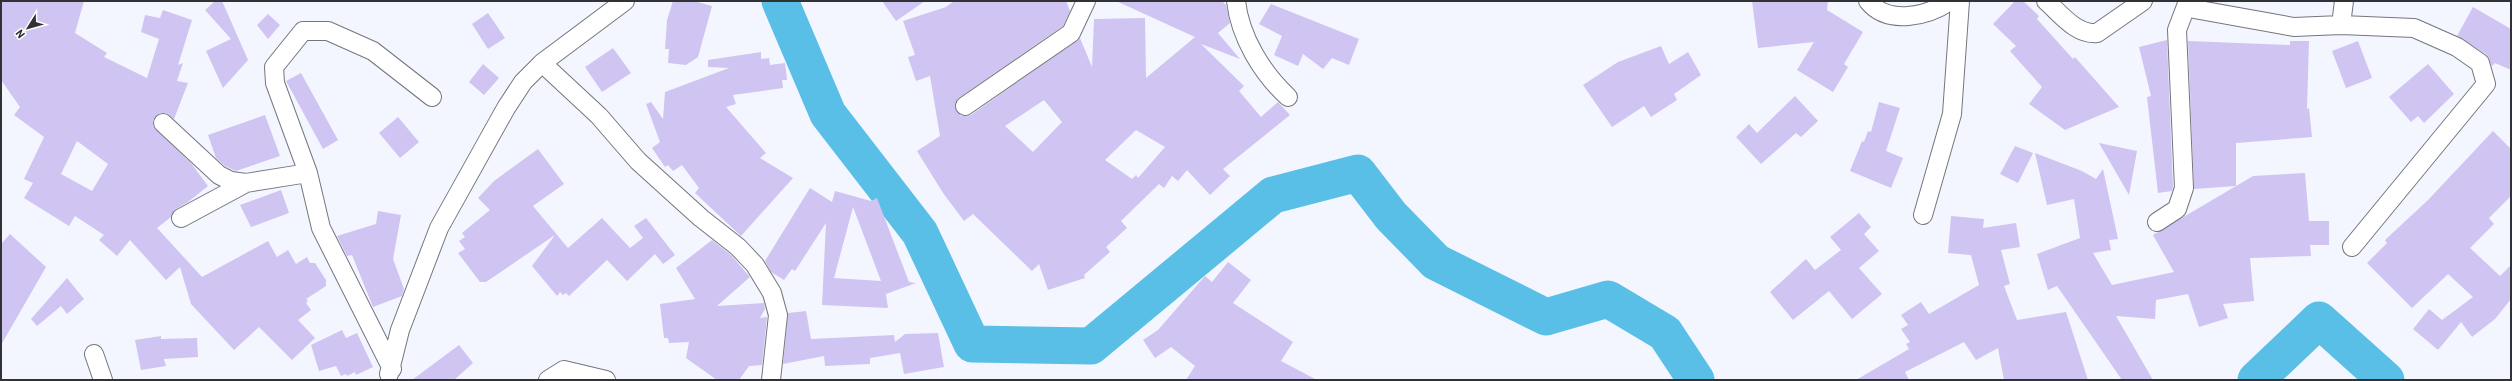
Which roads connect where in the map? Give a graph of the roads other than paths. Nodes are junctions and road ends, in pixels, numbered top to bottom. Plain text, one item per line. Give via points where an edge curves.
1 (625, 1) edge
2 (1086, 1) edge
3 (1236, 1) edge
4 (1868, 1) edge
5 (1950, 1) edge
6 (1960, 1) edge
7 (2046, 1) edge
8 (2143, 1) edge
9 (2188, 1) edge
10 (2344, 1) edge
11 (2341, 25) junction
12 (542, 63) junction
13 (432, 97) dead end
14 (1288, 97) dead end
15 (965, 106) dead end
16 (162, 123) dead end
17 (308, 173) junction
18 (246, 183) junction
19 (1923, 215) dead end
20 (181, 218) dead end
21 (2157, 222) dead end
22 (2352, 247) dead end
23 (94, 354) dead end
24 (389, 375) edge
25 (103, 380) edge
26 (548, 380) edge
27 (606, 380) edge
28 (770, 380) edge

1 - 12 street
2 - 15 street via 1071,33
3 - 14 street via 1238,18 1268,79
4 - 5 street via 1878,12 1906,17 1935,11
6 - 19 street via 1952,114
7 - 8 street via 2072,24 2090,34 2097,33
9 - 11 street via 2194,9 2294,27
9 - 21 street via 2177,30 2184,188 2176,209
10 - 11 street
11 - 22 street via 2414,28 2457,47 2480,63 2486,84
12 - 24 street via 523,82 506,108 439,228 400,330
12 - 28 street via 599,116 638,161 701,218 738,247 755,265 772,293 778,315
13 - 17 street via 373,51 328,31 303,31 274,67 275,83
16 - 18 street via 219,175 231,181
17 - 18 street
17 - 24 street via 321,228 383,354
18 - 20 street
23 - 25 street
26 - 27 street via 564,370

